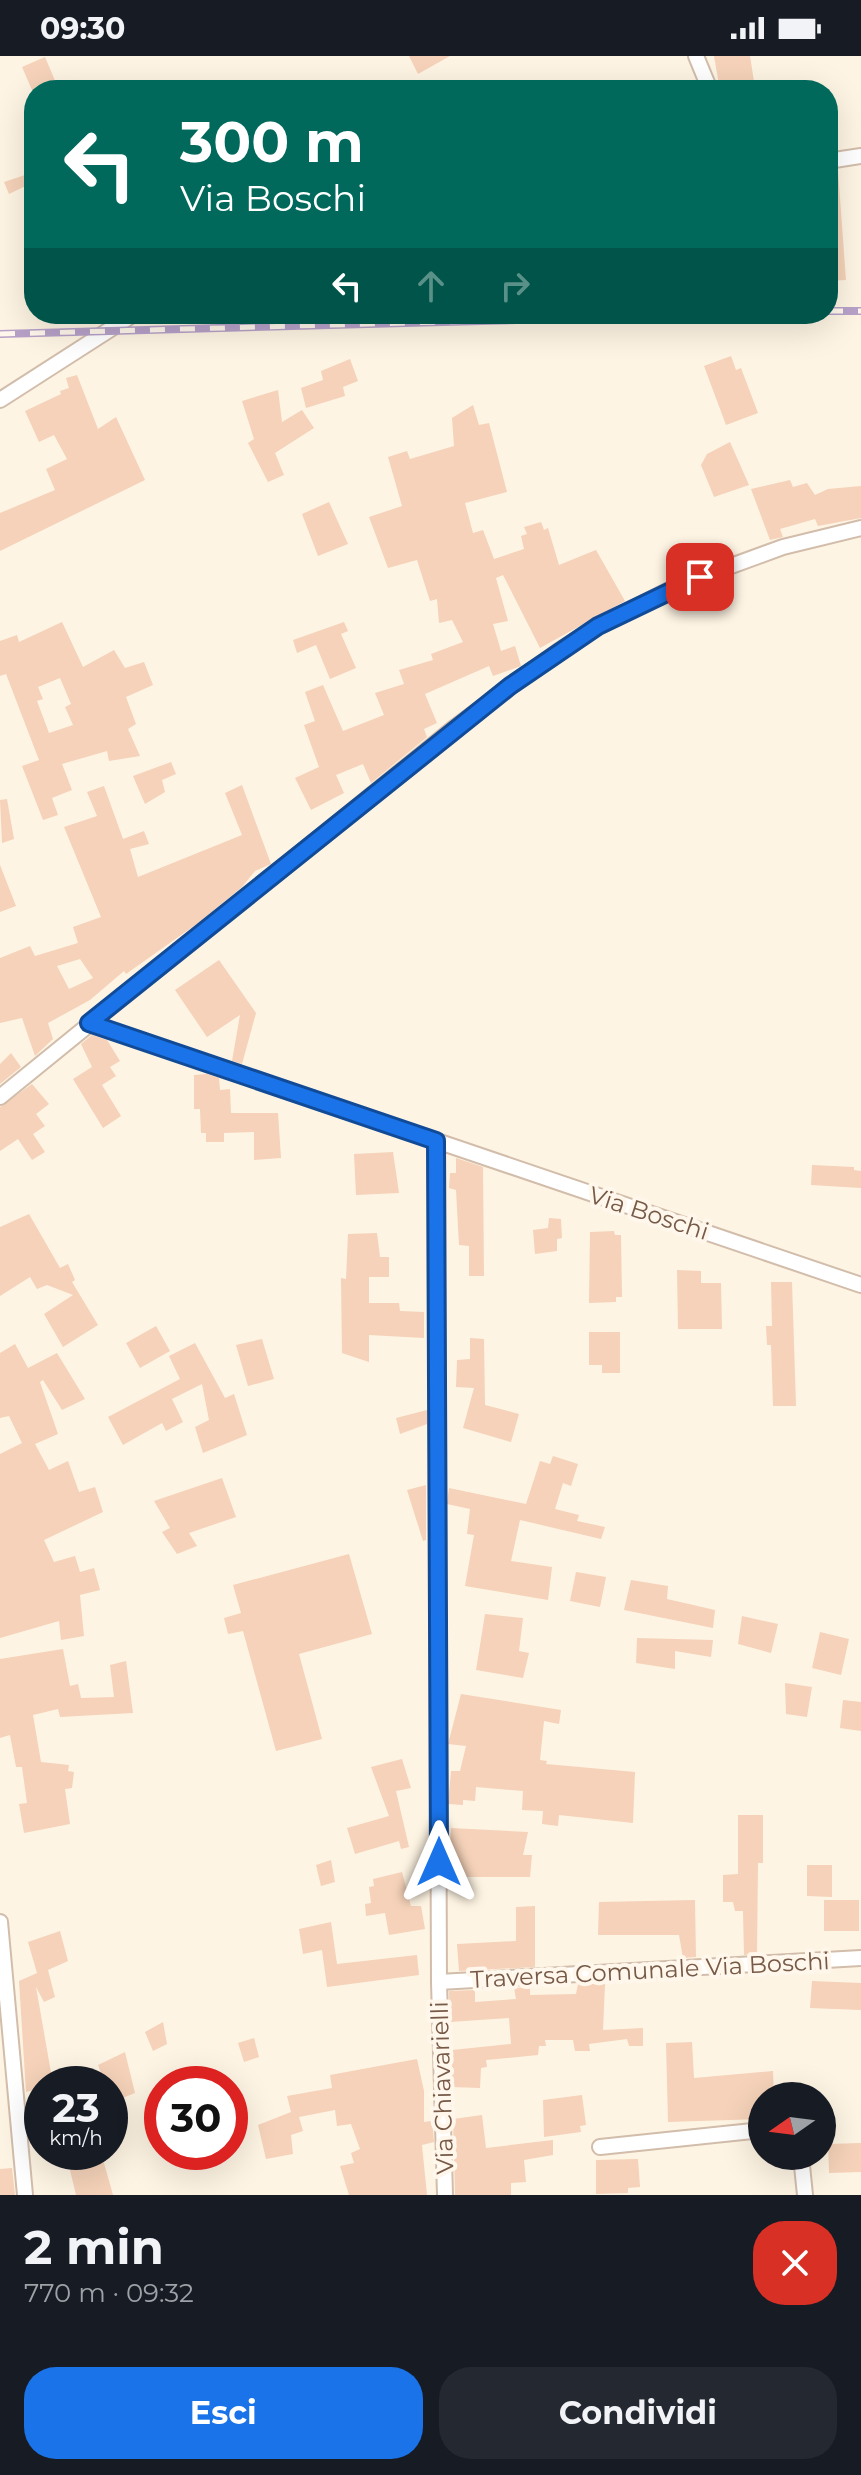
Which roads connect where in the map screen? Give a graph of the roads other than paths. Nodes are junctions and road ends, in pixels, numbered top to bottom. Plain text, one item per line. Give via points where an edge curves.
1 (696, 56) edge
2 (706, 80) edge
3 (861, 156) edge
4 (838, 159) edge
5 (118, 324) edge
6 (0, 400) edge
7 (861, 528) edge
8 (89, 1023) junction
9 (0, 1097) edge
10 (436, 1141) junction
11 (861, 1285) edge
12 (0, 1922) edge
13 (861, 1958) edge
14 (439, 1982) junction
15 (748, 2131) edge
16 (600, 2147) dead end
17 (802, 2170) edge
18 (25, 2195) edge
19 (445, 2195) edge
20 (805, 2195) edge

1 - 2 street
3 - 4 street
5 - 6 street
7 - 8 street via 720,569 598,626 454,728
8 - 9 street
8 - 10 street, Via Boschi
10 - 11 street, Via Boschi
10 - 14 street
12 - 18 street
13 - 14 street, Traversa Comunale Via Boschi
14 - 19 street, Via Chiavarielli
15 - 16 street
17 - 20 street

